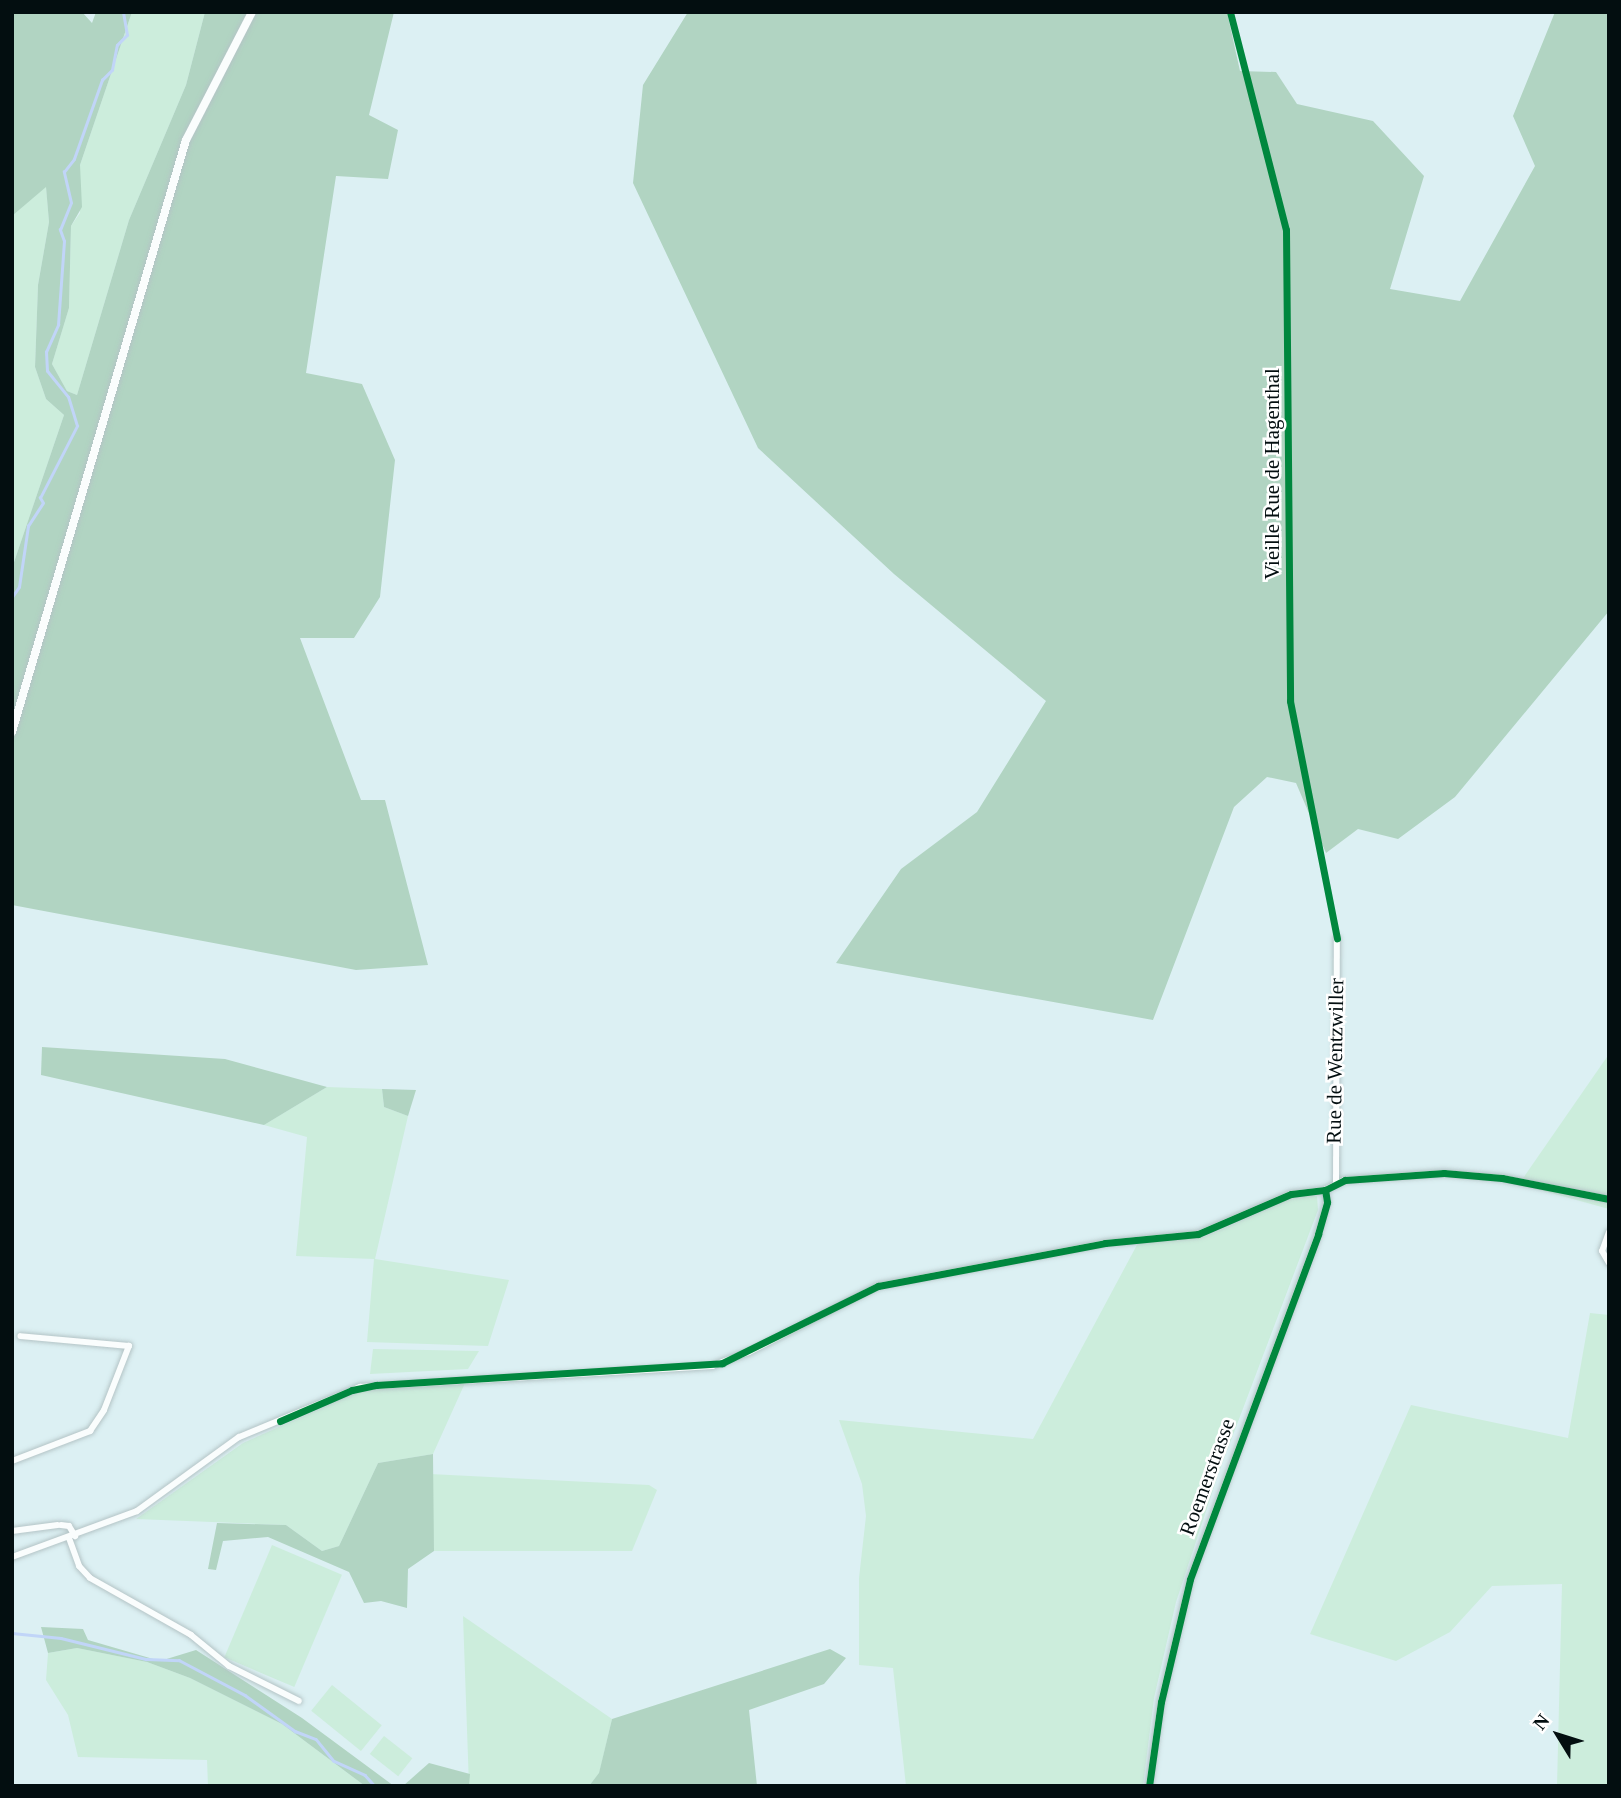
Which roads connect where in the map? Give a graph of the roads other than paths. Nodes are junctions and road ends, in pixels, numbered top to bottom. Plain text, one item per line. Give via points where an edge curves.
1 (252, 12) edge
2 (12, 732) edge
3 (1337, 938) dead end
4 (1336, 1183) junction
5 (1325, 1190) junction
6 (1609, 1199) edge
7 (1609, 1232) edge
8 (1609, 1263) edge
9 (20, 1336) dead end
10 (12, 1461) edge
11 (12, 1531) edge
12 (72, 1537) junction
13 (12, 1557) edge
14 (299, 1701) dead end
15 (1149, 1786) edge

1 - 2 street via 186,140
3 - 4 street, Rue de Wentzwiller
4 - 5 street
4 - 6 street via 1444,1173 1502,1178
5 - 12 street via 1291,1194 1198,1234 1113,1241 877,1286 722,1363 352,1390 229,1443 145,1507
5 - 15 street, Roemerstrasse via 1322,1223 1190,1579 1161,1702
7 - 8 street via 1602,1251
9 - 10 street via 129,1346 104,1410 90,1431
11 - 12 street via 59,1525 69,1526
12 - 13 street
12 - 14 street via 79,1566 90,1578 191,1635 220,1660

